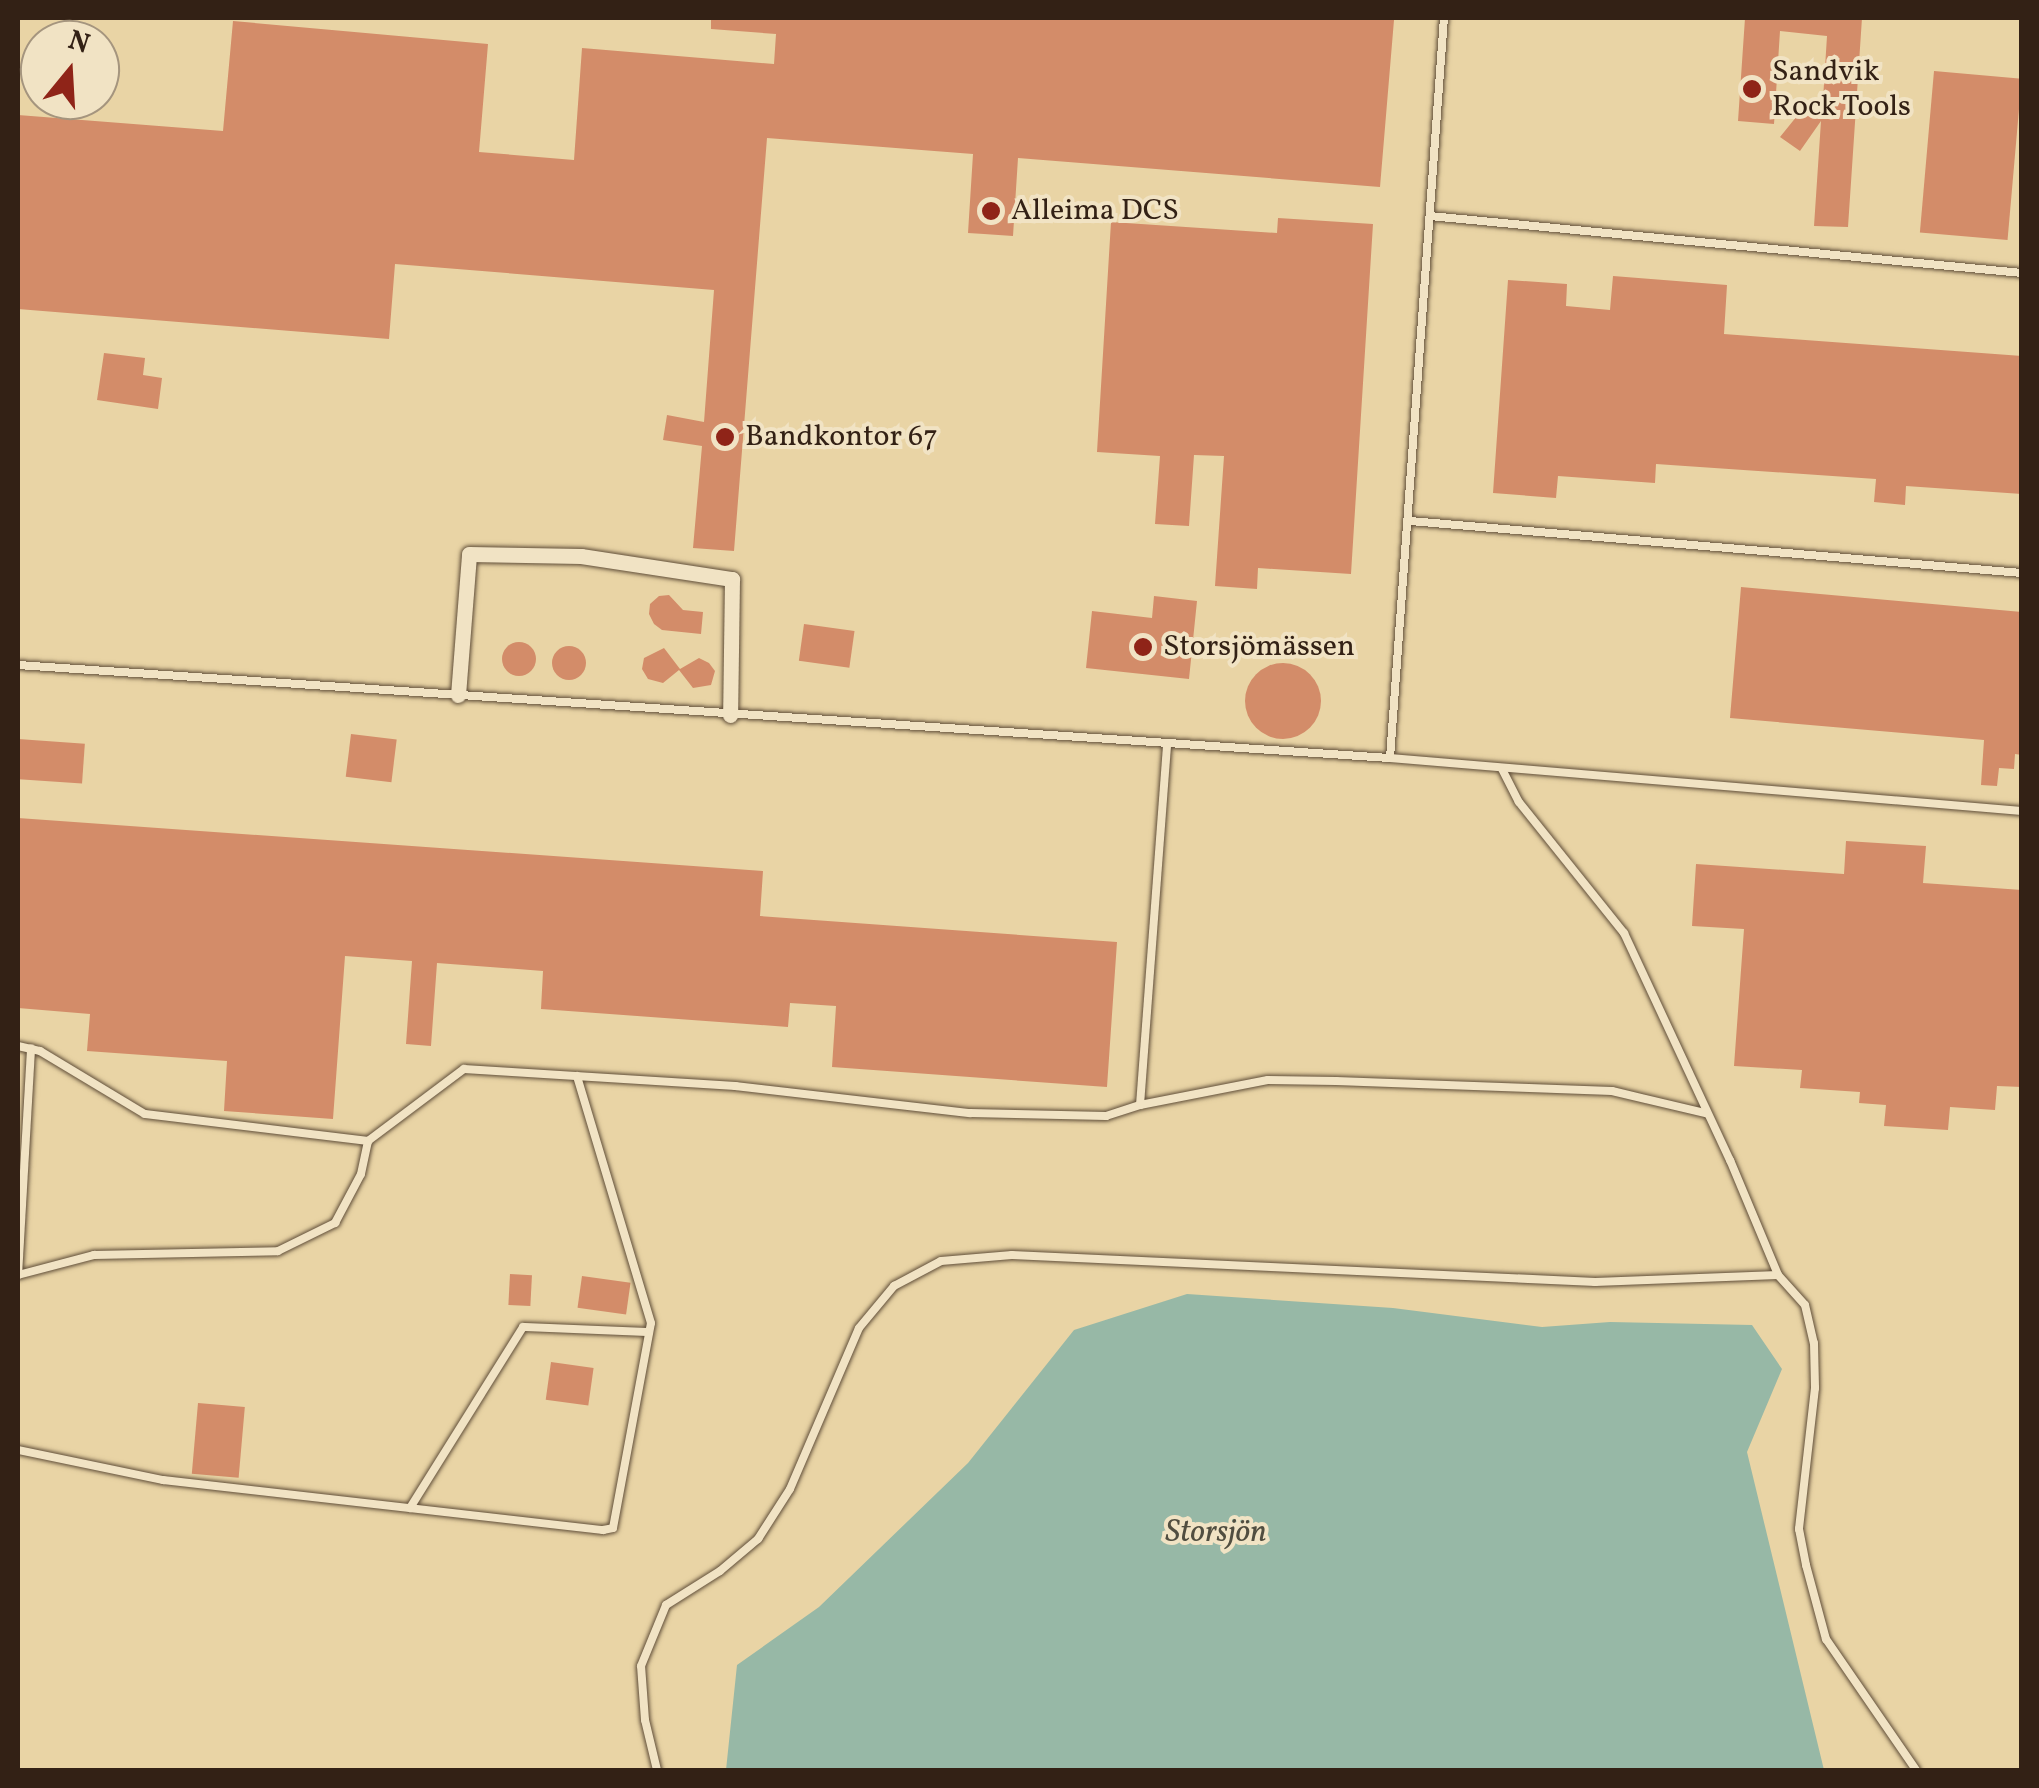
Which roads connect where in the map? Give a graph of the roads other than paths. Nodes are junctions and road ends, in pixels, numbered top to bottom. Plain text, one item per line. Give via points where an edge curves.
1 (1444, 18) edge
2 (1430, 216) junction
3 (2022, 273) edge
4 (1410, 521) junction
5 (2022, 573) edge
6 (18, 665) edge
7 (458, 695) junction
8 (730, 715) junction
9 (1167, 745) junction
10 (1390, 758) junction
11 (1502, 769) junction
12 (2022, 811) edge
13 (18, 1046) edge
14 (31, 1048) junction
15 (577, 1076) junction
16 (1140, 1105) junction
17 (1705, 1113) junction
18 (368, 1141) junction
19 (18, 1275) edge
20 (1778, 1275) junction
21 (649, 1332) junction
22 (18, 1450) edge
23 (410, 1508) junction
24 (657, 1770) edge
25 (1916, 1770) edge

1 - 2 lane
2 - 3 lane
2 - 4 lane
4 - 5 lane
4 - 10 lane
6 - 7 lane
7 - 8 lane
7 - 8 street via 469,554 580,556 732,580
8 - 9 lane
9 - 10 lane
9 - 16 lane
10 - 11 lane
11 - 12 lane
11 - 17 lane via 1519,802 1624,934
13 - 14 lane
14 - 18 lane via 144,1114
14 - 19 lane
15 - 16 lane via 970,1112 1106,1116
15 - 18 lane via 464,1068
15 - 21 lane
16 - 17 lane via 1268,1080 1612,1090
17 - 20 lane
18 - 19 lane via 361,1174 335,1223 278,1252 94,1255
20 - 24 lane via 1576,1282 1012,1255 941,1261 894,1286 859,1328 790,1489 758,1539 666,1606 641,1666
20 - 25 lane via 1804,1306 1814,1343 1799,1529 1826,1639
21 - 23 lane via 523,1327
21 - 23 lane via 613,1528
22 - 23 lane via 163,1480

